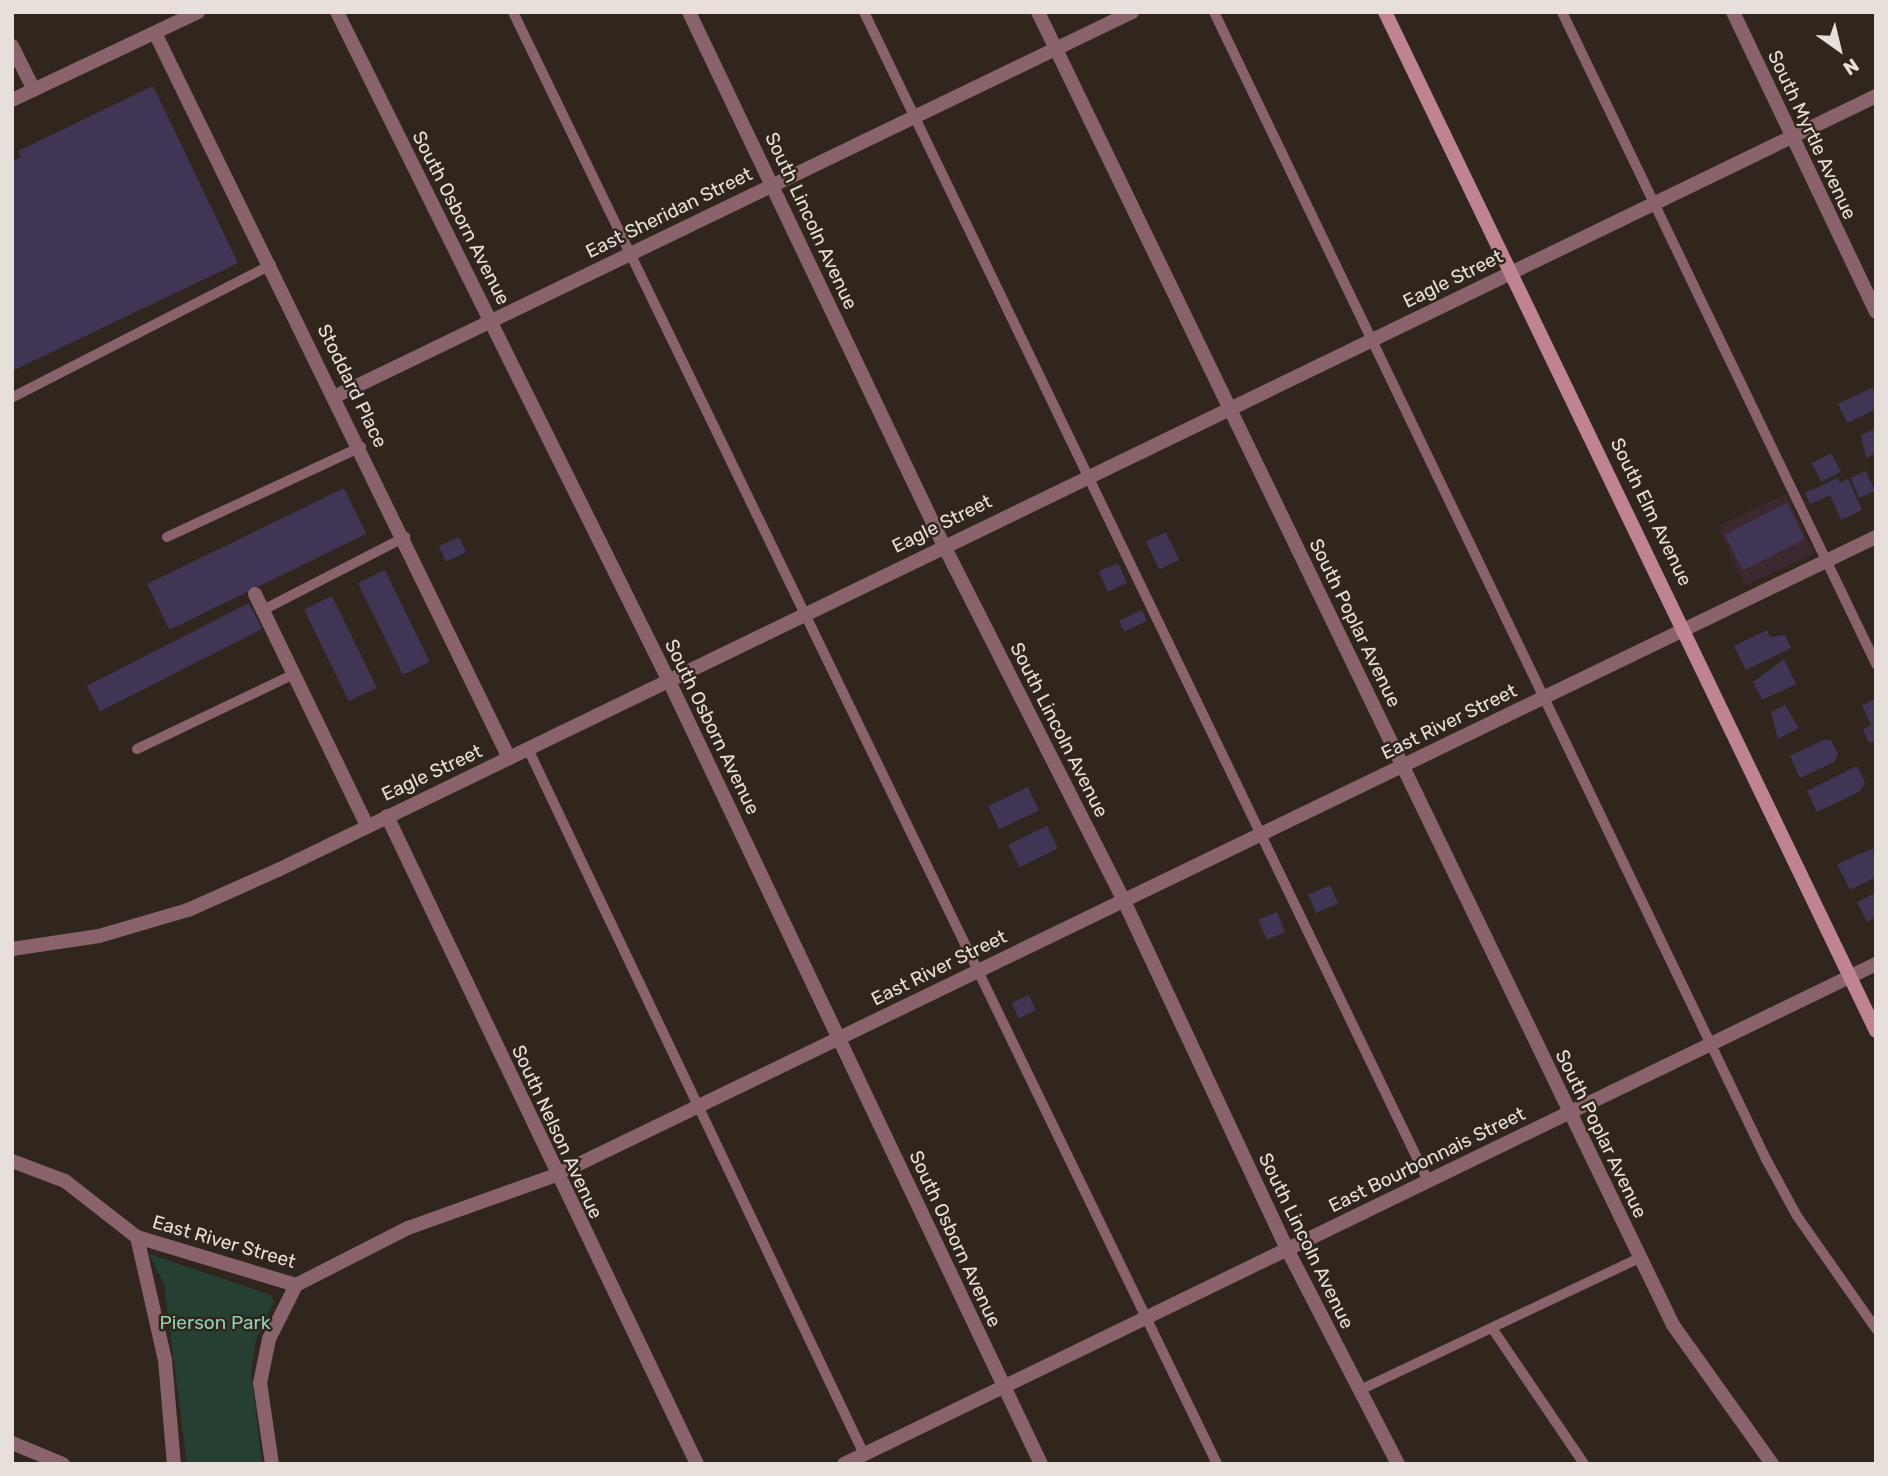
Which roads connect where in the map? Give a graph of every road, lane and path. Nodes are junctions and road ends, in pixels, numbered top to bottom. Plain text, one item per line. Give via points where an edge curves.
1 (198, 12) edge
2 (337, 12) edge
3 (513, 12) edge
4 (690, 12) edge
5 (864, 12) edge
6 (1038, 12) edge
7 (1132, 12) edge
8 (1214, 12) edge
9 (1385, 12) edge
10 (1562, 12) edge
11 (1733, 12) edge
12 (170, 19) edge
13 (156, 33) junction
14 (12, 47) edge
15 (1055, 48) junction
16 (34, 90) junction
17 (1876, 96) edge
18 (12, 100) edge
19 (914, 116) junction
20 (1791, 138) junction
21 (773, 184) junction
22 (1654, 204) junction
23 (631, 253) junction
24 (271, 265) junction
25 (1513, 272) junction
26 (1876, 312) edge
27 (492, 321) junction
28 (1372, 340) junction
29 (336, 396) junction
30 (13, 397) edge
31 (1228, 410) junction
32 (360, 447) junction
33 (1088, 476) junction
34 (167, 537) dead end
35 (405, 537) junction
36 (1876, 537) edge
37 (943, 544) junction
38 (1826, 561) junction
39 (255, 594) dead end
40 (263, 610) junction
41 (805, 613) junction
42 (1685, 629) junction
43 (1876, 664) edge
44 (294, 674) junction
45 (669, 681) junction
46 (1544, 698) junction
47 (137, 749) dead end
48 (528, 749) junction
49 (509, 758) junction
50 (1404, 765) junction
51 (387, 816) junction
52 (367, 825) junction
53 (1261, 834) junction
54 (1124, 901) junction
55 (12, 949) edge
56 (1876, 964) edge
57 (979, 971) junction
58 (1848, 977) junction
59 (1876, 1031) edge
60 (841, 1037) junction
61 (1710, 1044) junction
62 (698, 1106) junction
63 (1568, 1113) junction
64 (12, 1161) edge
65 (556, 1175) junction
66 (1428, 1181) junction
67 (137, 1237) junction
68 (1287, 1249) junction
69 (1639, 1258) junction
70 (296, 1285) junction
71 (1147, 1317) junction
72 (1492, 1328) junction
73 (1876, 1329) edge
74 (1002, 1387) junction
75 (1360, 1390) junction
76 (12, 1443) edge
77 (864, 1454) junction
78 (63, 1464) edge
79 (174, 1464) edge
80 (272, 1464) edge
81 (696, 1464) edge
82 (844, 1464) edge
83 (1041, 1464) edge
84 (1217, 1464) edge
85 (1398, 1464) edge
86 (1584, 1464) edge
87 (1772, 1464) edge

1 - 12 street
2 - 27 street, South Osborn Avenue
3 - 23 lane
4 - 21 street, South Lincoln Avenue
5 - 19 lane
6 - 15 street, South Poplar Avenue
7 - 15 street, East Sheridan Street
8 - 28 lane
9 - 25 street, South Elm Avenue
10 - 22 lane
11 - 20 street, South Myrtle Avenue
12 - 13 street
13 - 16 street
13 - 24 street, Stoddard Place
14 - 16 street
15 - 19 street, East Sheridan Street
15 - 31 street, South Poplar Avenue
16 - 18 street
17 - 20 street, Eagle Street
19 - 21 street, East Sheridan Street
19 - 33 lane
20 - 22 street, Eagle Street
20 - 26 street, South Myrtle Avenue
21 - 23 street, East Sheridan Street
21 - 37 street, South Lincoln Avenue
22 - 25 street, Eagle Street
22 - 38 lane
23 - 27 street, East Sheridan Street
23 - 41 lane
24 - 29 street, Stoddard Place
24 - 30 lane
25 - 28 street, Eagle Street
25 - 42 street, South Elm Avenue
27 - 29 street, East Sheridan Street
27 - 45 street, South Osborn Avenue
28 - 31 street, Eagle Street
28 - 46 lane
29 - 32 street, Stoddard Place
31 - 33 street, Eagle Street
31 - 50 street, South Poplar Avenue
32 - 34 lane
32 - 35 street, Stoddard Place
33 - 37 street, Eagle Street
33 - 53 lane
35 - 40 lane
35 - 49 street, Stoddard Place
36 - 38 street, East River Street
37 - 41 street, Eagle Street
37 - 54 street, South Lincoln Avenue
38 - 42 street, East River Street
38 - 43 lane
39 - 40 street
40 - 44 street
41 - 45 street, Eagle Street
41 - 57 lane
42 - 46 street, East River Street
42 - 58 street, South Elm Avenue
44 - 47 lane
44 - 52 street
45 - 48 street, Eagle Street
45 - 60 street, South Osborn Avenue
46 - 50 street, East River Street
46 - 61 lane
48 - 49 street, Eagle Street
48 - 62 lane
49 - 51 street, Eagle Street
50 - 53 street, East River Street
50 - 63 street, South Poplar Avenue
51 - 52 street, Eagle Street
51 - 65 street, South Nelson Avenue
52 - 55 street, Eagle Street via 188,910 99,936
53 - 54 street, East River Street
53 - 66 lane
54 - 57 street, East River Street
54 - 68 street, South Lincoln Avenue
56 - 58 street, East Bourbonnais Street
57 - 60 street, East River Street
57 - 71 lane
58 - 59 street, South Elm Avenue
58 - 61 street, East Bourbonnais Street
60 - 62 street, East River Street
60 - 74 street, South Osborn Avenue
61 - 63 street, East Bourbonnais Street
61 - 73 lane via 1797,1216
62 - 65 street, East River Street
62 - 77 lane
63 - 66 street, East Bourbonnais Street
63 - 69 street, South Poplar Avenue
64 - 67 street, East River Street via 65,1181
65 - 70 street, East River Street via 408,1228
65 - 81 street, South Nelson Avenue
66 - 68 street, East Bourbonnais Street
67 - 70 street, East River Street
67 - 79 street via 165,1360
68 - 71 street, East Bourbonnais Street
68 - 75 street, South Lincoln Avenue
69 - 72 lane
69 - 87 street, South Poplar Avenue via 1673,1325
70 - 80 street via 270,1339 260,1383
71 - 74 street, East Bourbonnais Street
71 - 84 lane
72 - 75 lane
72 - 86 lane
74 - 77 street, East Bourbonnais Street
74 - 83 street, South Osborn Avenue
75 - 85 street, South Lincoln Avenue
76 - 78 street
77 - 82 street, East Bourbonnais Street

